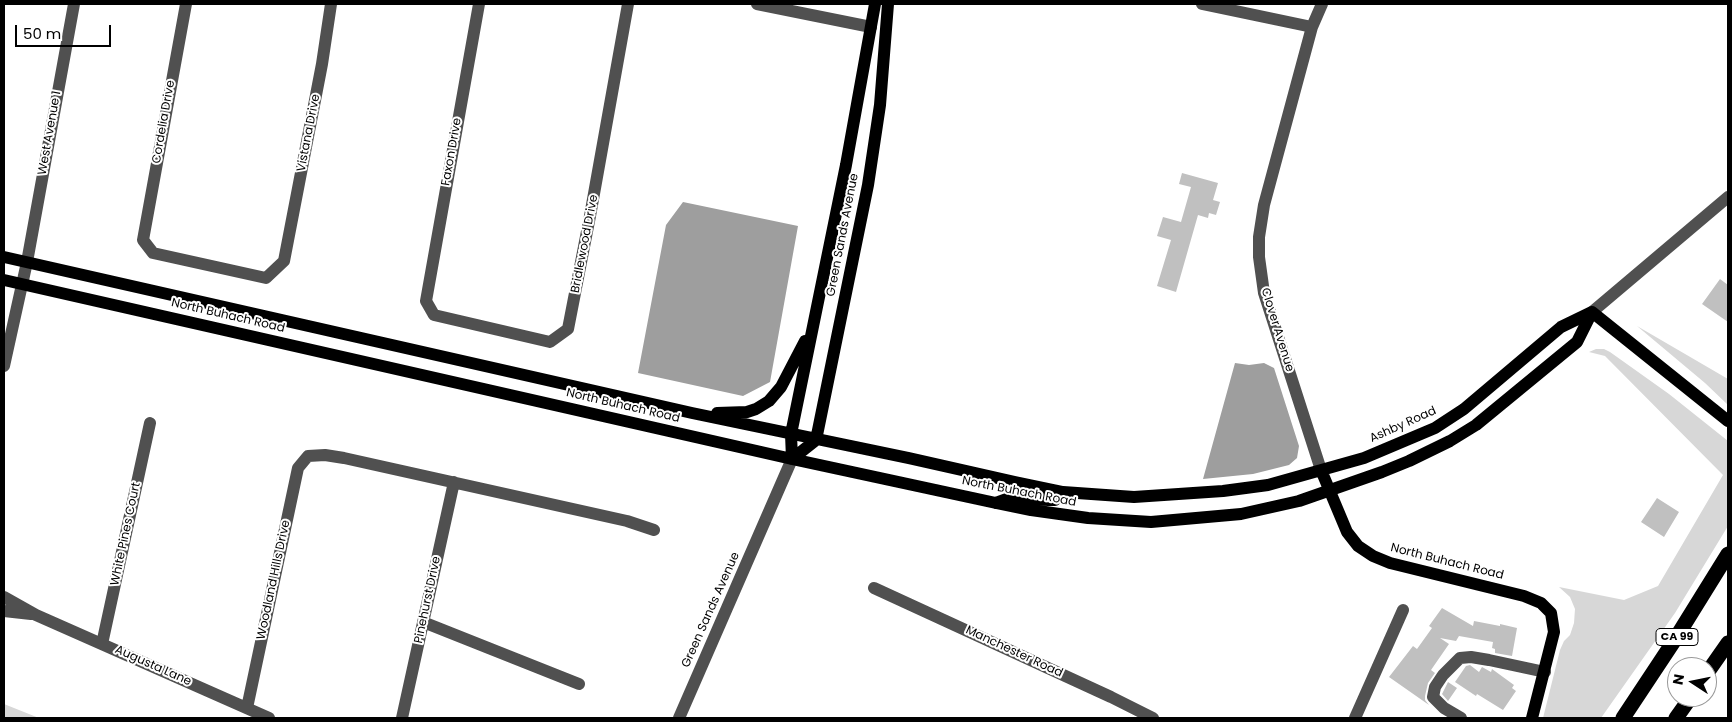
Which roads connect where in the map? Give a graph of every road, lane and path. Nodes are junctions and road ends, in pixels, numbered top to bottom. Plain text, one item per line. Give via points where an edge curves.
1 (74, 4) edge
2 (186, 4) edge
3 (331, 4) edge
4 (479, 4) edge
5 (628, 4) edge
6 (757, 4) edge
7 (875, 4) edge
8 (888, 4) edge
9 (1202, 4) edge
10 (1322, 4) edge
11 (784, 6) edge
12 (871, 27) junction
13 (1312, 27) junction
14 (1728, 197) edge
15 (4, 257) edge
16 (284, 261) joint
17 (27, 262) junction
18 (4, 280) edge
19 (22, 284) junction
20 (426, 301) joint
21 (1592, 312) junction
22 (811, 330) junction
23 (4, 366) edge
24 (1464, 409) junction
25 (692, 413) junction
26 (1728, 422) edge
27 (150, 423) dead end
28 (1476, 425) junction
29 (791, 434) junction
30 (816, 440) junction
31 (792, 458) junction
32 (1321, 470) junction
33 (454, 482) junction
34 (1223, 491) joint
35 (1329, 491) junction
36 (1063, 492) junction
37 (996, 503) junction
38 (1241, 514) joint
39 (654, 530) dead end
40 (1728, 554) edge
41 (874, 588) dead end
42 (4, 597) edge
43 (1403, 610) dead end
44 (4, 611) edge
45 (36, 615) junction
46 (423, 622) junction
47 (1728, 643) edge
48 (102, 644) junction
49 (1717, 659) edge
50 (1545, 672) junction
51 (579, 684) dead end
52 (1683, 707) edge
53 (247, 708) junction
54 (270, 718) edge
55 (402, 718) edge
56 (679, 718) edge
57 (1153, 718) edge
58 (1354, 718) edge
59 (1461, 718) edge
60 (1532, 718) edge
61 (1623, 718) edge
62 (1676, 718) edge

1 - 17 street, West Avenue 1
2 - 16 street, Cordelia Drive via 143,240 153,253 266,278
3 - 16 street, Vistana Drive
4 - 20 street, Faxon Drive
5 - 20 street, Bridlewood Drive via 568,329 550,342 434,315
6 - 11 street
7 - 12 main road, Green Sands Avenue
8 - 30 main road, Green Sands Avenue via 880,105 868,185
9 - 13 street
10 - 13 street, Clover Avenue
11 - 12 street
12 - 22 main road, Green Sands Avenue
13 - 32 street, Clover Avenue via 1264,206 1259,258 1264,292
14 - 21 street, Ashby Road
15 - 17 main road, North Buhach Road
17 - 19 street, West Avenue 1
17 - 25 main road, North Buhach Road
18 - 19 main road, North Buhach Road
19 - 23 street, West Avenue 1
19 - 31 main road, North Buhach Road
21 - 24 main road, Ashby Road via 1561,327
21 - 26 main road
21 - 28 main road, Ashby Road via 1576,342
22 - 25 main road via 781,387 769,401 746,412
22 - 29 main road, Green Sands Avenue
24 - 28 main road
24 - 32 main road, Ashby Road via 1435,428 1364,458
25 - 29 main road, North Buhach Road
27 - 48 street, White Pines Court
28 - 35 main road, Ashby Road via 1410,461
29 - 30 main road, North Buhach Road
29 - 31 main road, Green Sands Avenue
30 - 31 main road, Green Sands Avenue
30 - 36 main road, North Buhach Road
31 - 37 main road, North Buhach Road
31 - 56 street, Green Sands Avenue
32 - 34 main road, Ashby Road via 1268,485
32 - 35 main road, North Buhach Road
33 - 39 street
33 - 46 street, Pinehurst Drive
33 - 53 street, Woodland Hills Drive via 344,458 308,456 298,468
34 - 36 main road, North Buhach Road via 1134,497
35 - 38 main road, Ashby Road
35 - 50 main road, North Buhach Road via 1347,532 1358,546 1373,556 1541,603 1551,613 1554,632
36 - 37 main road via 1055,500 1015,496
37 - 38 main road, North Buhach Road via 1088,518 1151,522
40 - 61 highway, CA 99
41 - 57 street, Manchester Road
42 - 45 street, Augusta Lane
43 - 58 street
44 - 45 street, Augusta Lane
45 - 48 street, Augusta Lane
46 - 51 street
46 - 55 street, Pinehurst Drive
47 - 49 highway
48 - 53 street, Augusta Lane
50 - 59 street via 1471,657 1460,658 1435,686 1433,697
50 - 60 main road
52 - 62 highway
53 - 54 street, Augusta Lane

